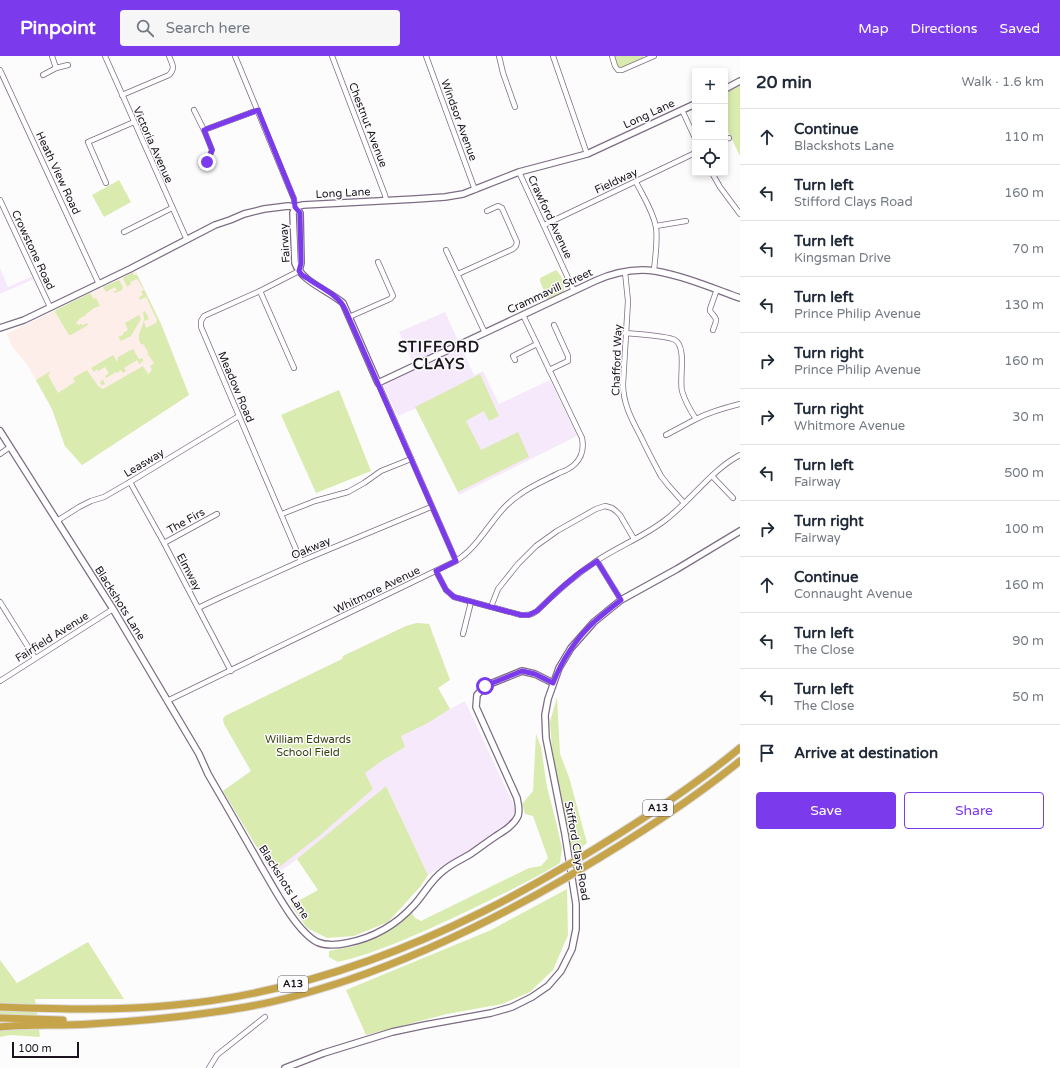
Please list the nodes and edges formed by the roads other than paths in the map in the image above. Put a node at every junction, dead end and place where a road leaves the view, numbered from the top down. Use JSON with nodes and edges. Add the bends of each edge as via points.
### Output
{"nodes":[{"id":1,"x":52,"y":56,"type":"edge"},
{"id":2,"x":105,"y":56,"type":"edge"},
{"id":3,"x":168,"y":56,"type":"edge"},
{"id":4,"x":235,"y":56,"type":"edge"},
{"id":5,"x":332,"y":56,"type":"edge"},
{"id":6,"x":428,"y":56,"type":"edge"},
{"id":7,"x":499,"y":56,"type":"edge"},
{"id":8,"x":553,"y":56,"type":"edge"},
{"id":9,"x":612,"y":56,"type":"edge"},
{"id":10,"x":652,"y":56,"type":"edge"},
{"id":11,"x":68,"y":65,"type":"dead end"},
{"id":12,"x":56,"y":68,"type":"junction"},
{"id":13,"x":0,"y":70,"type":"edge"},
{"id":14,"x":43,"y":75,"type":"dead end"},
{"id":15,"x":740,"y":81,"type":"edge"},
{"id":16,"x":728,"y":87,"type":"edge"},
{"id":17,"x":122,"y":95,"type":"junction"},
{"id":18,"x":512,"y":101,"type":"junction"},
{"id":19,"x":506,"y":103,"type":"dead end"},
{"id":20,"x":692,"y":105,"type":"edge"},
{"id":21,"x":514,"y":107,"type":"dead end"},
{"id":22,"x":194,"y":110,"type":"dead end"},
{"id":23,"x":258,"y":110,"type":"junction"},
{"id":24,"x":682,"y":110,"type":"junction"},
{"id":25,"x":134,"y":122,"type":"junction"},
{"id":26,"x":204,"y":130,"type":"junction"},
{"id":27,"x":692,"y":132,"type":"edge"},
{"id":28,"x":587,"y":154,"type":"junction"},
{"id":29,"x":692,"y":154,"type":"edge"},
{"id":30,"x":207,"y":162,"type":"dead end"},
{"id":31,"x":519,"y":172,"type":"junction"},
{"id":32,"x":714,"y":176,"type":"edge"},
{"id":33,"x":636,"y":182,"type":"junction"},
{"id":34,"x":106,"y":183,"type":"dead end"},
{"id":35,"x":475,"y":190,"type":"junction"},
{"id":36,"x":0,"y":200,"type":"edge"},
{"id":37,"x":386,"y":200,"type":"junction"},
{"id":38,"x":295,"y":207,"type":"junction"},
{"id":39,"x":172,"y":208,"type":"junction"},
{"id":40,"x":487,"y":211,"type":"dead end"},
{"id":41,"x":740,"y":214,"type":"edge"},
{"id":42,"x":686,"y":221,"type":"dead end"},
{"id":43,"x":544,"y":225,"type":"junction"},
{"id":44,"x":656,"y":226,"type":"junction"},
{"id":45,"x":124,"y":232,"type":"dead end"},
{"id":46,"x":187,"y":240,"type":"junction"},
{"id":47,"x":446,"y":250,"type":"dead end"},
{"id":48,"x":378,"y":262,"type":"dead end"},
{"id":49,"x":299,"y":271,"type":"junction"},
{"id":50,"x":654,"y":271,"type":"junction"},
{"id":51,"x":625,"y":272,"type":"junction"},
{"id":52,"x":458,"y":274,"type":"junction"},
{"id":53,"x":99,"y":284,"type":"junction"},
{"id":54,"x":716,"y":289,"type":"junction"},
{"id":55,"x":260,"y":291,"type":"junction"},
{"id":56,"x":574,"y":291,"type":"junction"},
{"id":57,"x":740,"y":298,"type":"edge"},
{"id":58,"x":50,"y":307,"type":"junction"},
{"id":59,"x":523,"y":315,"type":"junction"},
{"id":60,"x":349,"y":317,"type":"junction"},
{"id":61,"x":554,"y":325,"type":"dead end"},
{"id":62,"x":0,"y":328,"type":"edge"},
{"id":63,"x":713,"y":330,"type":"dead end"},
{"id":64,"x":485,"y":333,"type":"junction"},
{"id":65,"x":626,"y":333,"type":"junction"},
{"id":66,"x":537,"y":344,"type":"junction"},
{"id":67,"x":515,"y":360,"type":"dead end"},
{"id":68,"x":294,"y":368,"type":"dead end"},
{"id":69,"x":549,"y":370,"type":"junction"},
{"id":70,"x":378,"y":383,"type":"junction"},
{"id":71,"x":740,"y":404,"type":"edge"},
{"id":72,"x":239,"y":416,"type":"junction"},
{"id":73,"x":696,"y":419,"type":"junction"},
{"id":74,"x":0,"y":431,"type":"edge"},
{"id":75,"x":666,"y":435,"type":"dead end"},
{"id":76,"x":10,"y":448,"type":"junction"},
{"id":77,"x":0,"y":454,"type":"edge"},
{"id":78,"x":740,"y":455,"type":"edge"},
{"id":79,"x":411,"y":459,"type":"junction"},
{"id":80,"x":712,"y":476,"type":"junction"},
{"id":81,"x":130,"y":482,"type":"junction"},
{"id":82,"x":733,"y":498,"type":"dead end"},
{"id":83,"x":684,"y":503,"type":"junction"},
{"id":84,"x":432,"y":507,"type":"junction"},
{"id":85,"x":216,"y":514,"type":"dead end"},
{"id":86,"x":282,"y":514,"type":"junction"},
{"id":87,"x":57,"y":521,"type":"junction"},
{"id":88,"x":740,"y":531,"type":"edge"},
{"id":89,"x":634,"y":539,"type":"junction"},
{"id":90,"x":164,"y":543,"type":"junction"},
{"id":91,"x":456,"y":561,"type":"junction"},
{"id":92,"x":597,"y":561,"type":"junction"},
{"id":93,"x":301,"y":562,"type":"junction"},
{"id":94,"x":436,"y":571,"type":"junction"},
{"id":95,"x":621,"y":600,"type":"junction"},
{"id":96,"x":0,"y":602,"type":"edge"},
{"id":97,"x":471,"y":602,"type":"junction"},
{"id":98,"x":491,"y":607,"type":"junction"},
{"id":99,"x":198,"y":608,"type":"junction"},
{"id":100,"x":113,"y":609,"type":"junction"},
{"id":101,"x":462,"y":634,"type":"dead end"},
{"id":102,"x":35,"y":658,"type":"junction"},
{"id":103,"x":231,"y":671,"type":"junction"},
{"id":104,"x":0,"y":681,"type":"edge"},
{"id":105,"x":553,"y":683,"type":"junction"},
{"id":106,"x":167,"y":701,"type":"junction"},
{"id":107,"x":740,"y":748,"type":"edge"},
{"id":108,"x":740,"y":761,"type":"edge"},
{"id":109,"x":0,"y":1007,"type":"edge"},
{"id":110,"x":265,"y":1017,"type":"dead end"},
{"id":111,"x":0,"y":1018,"type":"edge"},
{"id":112,"x":143,"y":1020,"type":"junction"},
{"id":113,"x":0,"y":1027,"type":"edge"},
{"id":114,"x":209,"y":1068,"type":"edge"},
{"id":115,"x":285,"y":1068,"type":"edge"}],
"edges":[{"from":1,"to":12,"type":"street"},
{"from":2,"to":17,"type":"street","name":"Victoria Avenue"},
{"from":3,"to":17,"type":"street","via":[[173,67],[169,75]]},
{"from":4,"to":23,"type":"street"},
{"from":5,"to":37,"type":"street","name":"Chestnut Avenue"},
{"from":6,"to":35,"type":"street","name":"Windsor Avenue"},
{"from":7,"to":18,"type":"street"},
{"from":8,"to":28,"type":"street"},
{"from":9,"to":10,"type":"street","via":[[618,70]]},
{"from":11,"to":12,"type":"street"},
{"from":12,"to":14,"type":"street"},
{"from":13,"to":53,"type":"street","name":"Heath View Road"},
{"from":15,"to":16,"type":"street"},
{"from":17,"to":25,"type":"street","name":"Victoria Avenue"},
{"from":18,"to":19,"type":"street"},
{"from":18,"to":21,"type":"street"},
{"from":20,"to":24,"type":"street","name":"Long Lane"},
{"from":22,"to":26,"type":"street"},
{"from":23,"to":26,"type":"street"},
{"from":23,"to":38,"type":"street"},
{"from":24,"to":27,"type":"street"},
{"from":24,"to":28,"type":"street","name":"Long Lane"},
{"from":25,"to":34,"type":"street","via":[[88,142]]},
{"from":25,"to":39,"type":"street","name":"Victoria Avenue"},
{"from":26,"to":30,"type":"street","via":[[212,150]]},
{"from":28,"to":31,"type":"street","name":"Long Lane"},
{"from":29,"to":33,"type":"street","name":"Fieldway"},
{"from":31,"to":35,"type":"street","name":"Long Lane"},
{"from":31,"to":43,"type":"street","name":"Crawford Avenue"},
{"from":32,"to":41,"type":"street"},
{"from":33,"to":43,"type":"street","name":"Fieldway"},
{"from":33,"to":44,"type":"street"},
{"from":35,"to":37,"type":"street","name":"Long Lane","via":[[445,197]]},
{"from":36,"to":58,"type":"street","name":"Crowstone Road"},
{"from":37,"to":38,"type":"street","name":"Long Lane"},
{"from":38,"to":46,"type":"street","name":"Long Lane","via":[[276,207],[244,214]]},
{"from":38,"to":49,"type":"street","name":"Fairway","via":[[300,213]]},
{"from":39,"to":45,"type":"street"},
{"from":39,"to":46,"type":"street","name":"Victoria Avenue"},
{"from":40,"to":52,"type":"street","via":[[498,206],[502,208],[517,242],[516,246]]},
{"from":42,"to":44,"type":"street"},
{"from":43,"to":56,"type":"street","name":"Crawford Avenue"},
{"from":44,"to":50,"type":"street"},
{"from":46,"to":53,"type":"street","name":"Long Lane"},
{"from":47,"to":52,"type":"street"},
{"from":48,"to":60,"type":"street","via":[[393,296]]},
{"from":49,"to":55,"type":"street","name":"Meadow Road"},
{"from":49,"to":60,"type":"street","name":"Fairway","via":[[338,298]]},
{"from":50,"to":51,"type":"street","name":"Crammavill Street"},
{"from":50,"to":54,"type":"street","name":"Crammavill Street"},
{"from":51,"to":56,"type":"street","name":"Crammavill Street","via":[[603,278]]},
{"from":51,"to":65,"type":"street","name":"Chafford Way","via":[[628,301]]},
{"from":52,"to":64,"type":"street"},
{"from":53,"to":58,"type":"street","name":"Long Lane"},
{"from":54,"to":57,"type":"street","name":"Crammavill Street"},
{"from":54,"to":63,"type":"street","via":[[710,309],[716,319]]},
{"from":55,"to":68,"type":"street"},
{"from":55,"to":72,"type":"street","name":"Meadow Road","via":[[213,311],[201,321],[201,327]]},
{"from":56,"to":59,"type":"street","name":"Crammavill Street"},
{"from":58,"to":62,"type":"street","name":"Long Lane"},
{"from":59,"to":64,"type":"street","name":"Crammavill Street"},
{"from":59,"to":66,"type":"street","name":"Whitmore Avenue"},
{"from":60,"to":70,"type":"street","name":"Fairway"},
{"from":61,"to":69,"type":"street","via":[[568,361]]},
{"from":64,"to":70,"type":"street","name":"Crammavill Street"},
{"from":65,"to":73,"type":"street","via":[[670,338],[679,343],[682,353],[682,391]]},
{"from":65,"to":83,"type":"street","name":"Chafford Way","via":[[623,384],[625,402],[661,476]]},
{"from":66,"to":67,"type":"street","via":[[513,356]]},
{"from":66,"to":69,"type":"street","name":"Whitmore Avenue"},
{"from":69,"to":91,"type":"street","name":"Whitmore Avenue","via":[[581,436],[581,456],[572,467],[526,490],[512,500],[470,551]]},
{"from":70,"to":79,"type":"street","name":"Fairway"},
{"from":71,"to":73,"type":"street","via":[[708,412]]},
{"from":72,"to":81,"type":"street","name":"Leasway"},
{"from":72,"to":86,"type":"street","name":"Meadow Road"},
{"from":73,"to":75,"type":"street"},
{"from":74,"to":76,"type":"street","name":"Blackshots Lane"},
{"from":76,"to":77,"type":"street"},
{"from":76,"to":87,"type":"street","name":"Blackshots Lane"},
{"from":78,"to":80,"type":"street"},
{"from":79,"to":84,"type":"street","name":"Fairway"},
{"from":79,"to":86,"type":"street","via":[[381,471],[348,492]]},
{"from":80,"to":82,"type":"street"},
{"from":80,"to":83,"type":"street"},
{"from":81,"to":87,"type":"street","name":"Leasway"},
{"from":81,"to":90,"type":"street","name":"Elmway"},
{"from":83,"to":89,"type":"street","via":[[664,521]]},
{"from":84,"to":91,"type":"street","name":"Fairway"},
{"from":84,"to":93,"type":"street","name":"Oakway"},
{"from":85,"to":90,"type":"street","name":"The Firs"},
{"from":86,"to":93,"type":"street","name":"Meadow Road"},
{"from":87,"to":100,"type":"street","name":"Blackshots Lane"},
{"from":88,"to":95,"type":"street","name":"Stifford Clays Road"},
{"from":89,"to":92,"type":"street"},
{"from":89,"to":98,"type":"street","via":[[616,511],[605,506],[596,509],[536,546],[498,589]]},
{"from":90,"to":99,"type":"street","name":"Elmway"},
{"from":91,"to":94,"type":"street","name":"Whitmore Avenue"},
{"from":92,"to":95,"type":"street"},
{"from":92,"to":98,"type":"street","via":[[579,573],[533,614],[521,615]]},
{"from":93,"to":99,"type":"street","name":"Oakway"},
{"from":94,"to":97,"type":"street","via":[[450,594]]},
{"from":94,"to":103,"type":"street","name":"Whitmore Avenue"},
{"from":95,"to":105,"type":"street","name":"Stifford Clays Road","via":[[594,622],[571,648]]},
{"from":96,"to":102,"type":"street"},
{"from":97,"to":98,"type":"street"},
{"from":97,"to":101,"type":"street"},
{"from":99,"to":103,"type":"street","name":"Elmway"},
{"from":100,"to":102,"type":"street","name":"Fairfield Avenue"},
{"from":100,"to":106,"type":"street","name":"Blackshots Lane"},
{"from":102,"to":104,"type":"street","name":"Fairfield Avenue"},
{"from":103,"to":106,"type":"street","name":"Whitmore Avenue"},
{"from":105,"to":106,"type":"street","name":"Blackshots Lane","via":[[522,671],[485,686],[476,695],[476,707],[517,798],[519,809],[514,822],[488,842],[443,870],[414,905],[384,930],[361,941],[331,945],[317,942],[302,931],[295,921]]},
{"from":105,"to":115,"type":"street","name":"Stifford Clays Road","via":[[545,715],[546,738],[576,904],[576,929],[572,949],[561,971],[548,986],[512,1007],[392,1032]]},
{"from":107,"to":109,"type":"highway","number":"A13","bridge":true,"via":[[666,803],[573,862],[481,912],[374,958],[295,984],[245,995],[175,1005],[89,1009]]},
{"from":108,"to":112,"type":"highway","number":"A13","bridge":true,"via":[[643,831],[566,878],[430,948],[324,988],[270,1002]]},
{"from":110,"to":114,"type":"street","via":[[217,1055]]},
{"from":111,"to":112,"type":"highway","number":"A13"},
{"from":112,"to":113,"type":"highway"}]}
